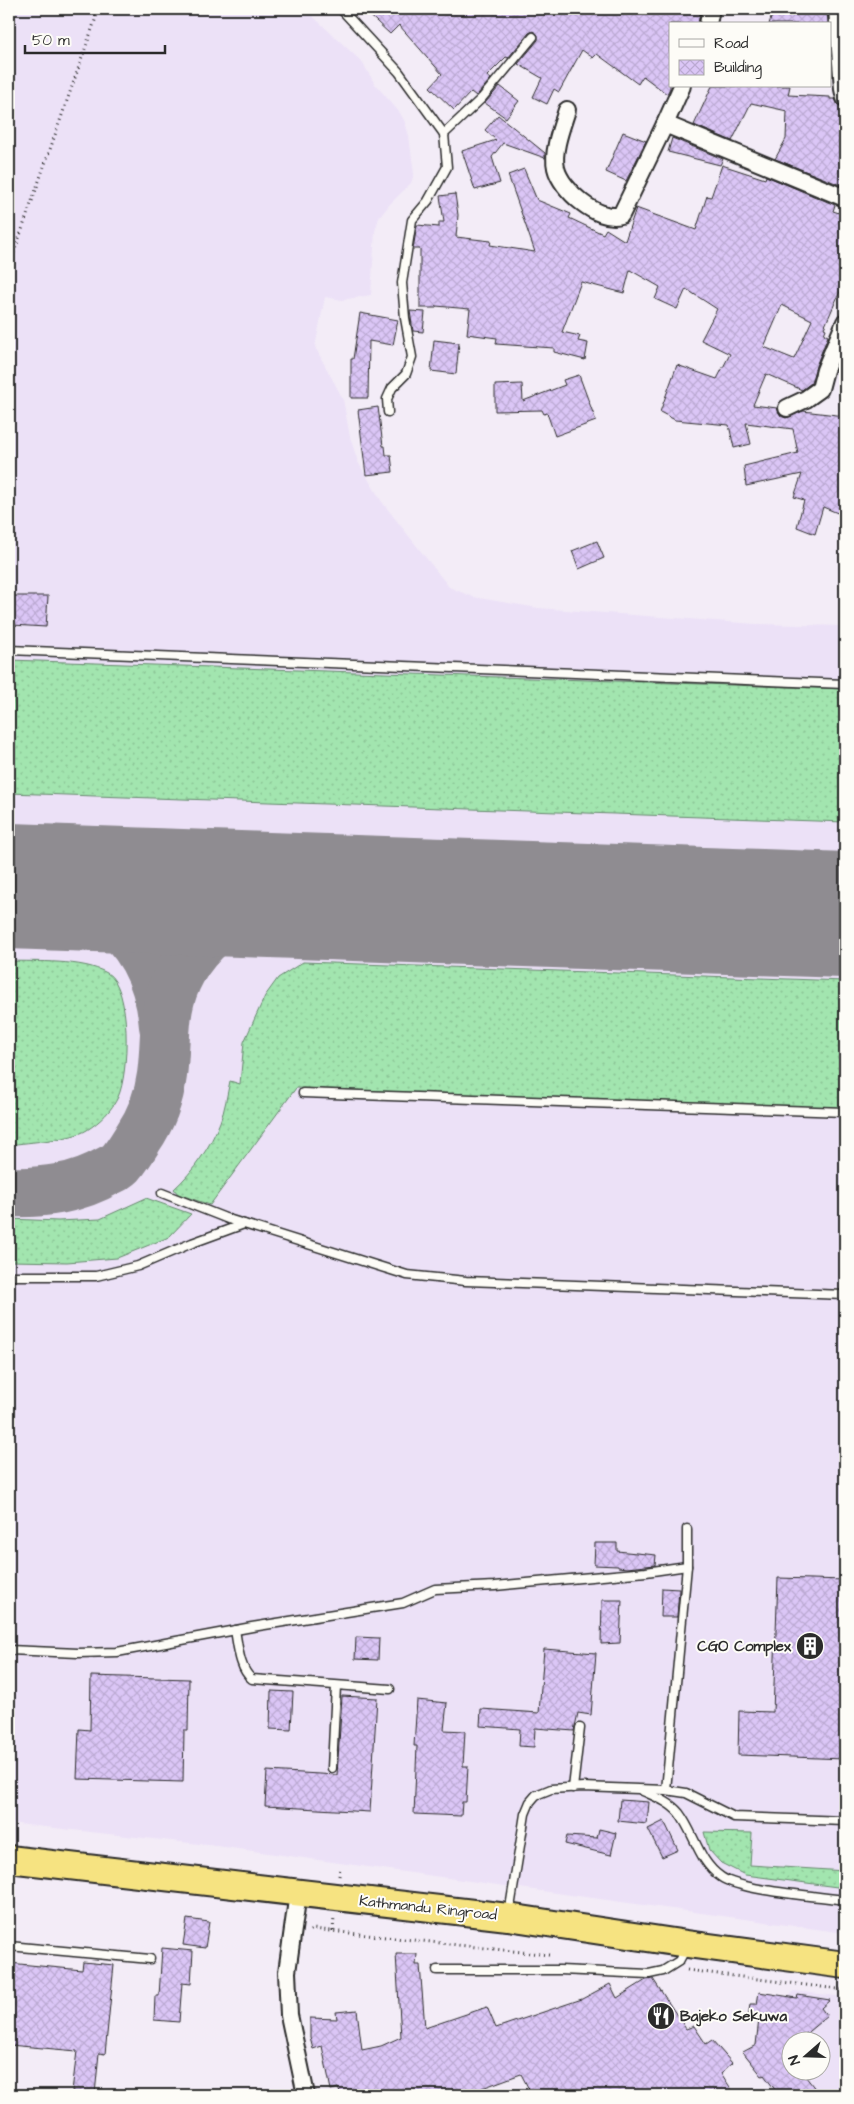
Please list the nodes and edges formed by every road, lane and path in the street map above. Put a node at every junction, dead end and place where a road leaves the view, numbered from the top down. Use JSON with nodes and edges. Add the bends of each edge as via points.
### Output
{"nodes":[{"id":1,"x":99,"y":9,"type":"edge"},
{"id":2,"x":341,"y":9,"type":"edge"},
{"id":3,"x":711,"y":9,"type":"edge"},
{"id":4,"x":837,"y":9,"type":"edge"},
{"id":5,"x":708,"y":22,"type":"edge"},
{"id":6,"x":533,"y":37,"type":"dead end"},
{"id":7,"x":681,"y":88,"type":"edge"},
{"id":8,"x":845,"y":98,"type":"edge"},
{"id":9,"x":567,"y":110,"type":"dead end"},
{"id":10,"x":665,"y":124,"type":"junction"},
{"id":11,"x":444,"y":134,"type":"junction"},
{"id":12,"x":845,"y":198,"type":"edge"},
{"id":13,"x":9,"y":267,"type":"edge"},
{"id":14,"x":845,"y":322,"type":"edge"},
{"id":15,"x":787,"y":408,"type":"dead end"},
{"id":16,"x":388,"y":412,"type":"dead end"},
{"id":17,"x":9,"y":650,"type":"edge"},
{"id":18,"x":845,"y":684,"type":"edge"},
{"id":19,"x":303,"y":1093,"type":"dead end"},
{"id":20,"x":845,"y":1112,"type":"edge"},
{"id":21,"x":162,"y":1193,"type":"dead end"},
{"id":22,"x":244,"y":1224,"type":"junction"},
{"id":23,"x":9,"y":1276,"type":"edge"},
{"id":24,"x":845,"y":1295,"type":"edge"},
{"id":25,"x":687,"y":1528,"type":"dead end"},
{"id":26,"x":688,"y":1566,"type":"junction"},
{"id":27,"x":235,"y":1630,"type":"junction"},
{"id":28,"x":9,"y":1650,"type":"edge"},
{"id":29,"x":336,"y":1686,"type":"junction"},
{"id":30,"x":390,"y":1689,"type":"dead end"},
{"id":31,"x":580,"y":1728,"type":"dead end"},
{"id":32,"x":332,"y":1768,"type":"dead end"},
{"id":33,"x":573,"y":1788,"type":"junction"},
{"id":34,"x":642,"y":1790,"type":"junction"},
{"id":35,"x":666,"y":1790,"type":"junction"},
{"id":36,"x":845,"y":1821,"type":"edge"},
{"id":37,"x":9,"y":1860,"type":"edge"},
{"id":38,"x":298,"y":1893,"type":"junction"},
{"id":39,"x":845,"y":1900,"type":"edge"},
{"id":40,"x":508,"y":1917,"type":"junction"},
{"id":41,"x":687,"y":1944,"type":"junction"},
{"id":42,"x":9,"y":1946,"type":"edge"},
{"id":43,"x":150,"y":1959,"type":"dead end"},
{"id":44,"x":845,"y":1965,"type":"edge"},
{"id":45,"x":437,"y":1970,"type":"dead end"},
{"id":46,"x":306,"y":2095,"type":"edge"}],
"edges":[{"from":1,"to":13,"type":"path"},
{"from":2,"to":11,"type":"lane","via":[[399,72]]},
{"from":3,"to":5,"type":"street"},
{"from":4,"to":8,"type":"street"},
{"from":6,"to":11,"type":"lane","via":[[482,98]]},
{"from":7,"to":10,"type":"street"},
{"from":9,"to":10,"type":"street","via":[[557,141],[556,168],[565,186],[590,209],[613,217],[621,215]]},
{"from":10,"to":12,"type":"street"},
{"from":11,"to":16,"type":"lane","via":[[447,167],[428,201],[412,220],[402,283],[412,357],[406,374],[392,388],[387,399]]},
{"from":14,"to":15,"type":"street","via":[[820,389]]},
{"from":17,"to":18,"type":"lane"},
{"from":19,"to":20,"type":"lane"},
{"from":21,"to":22,"type":"lane"},
{"from":22,"to":23,"type":"lane","via":[[138,1266],[96,1276]]},
{"from":22,"to":24,"type":"lane","via":[[407,1275],[466,1281]]},
{"from":25,"to":26,"type":"lane"},
{"from":26,"to":27,"type":"lane","via":[[435,1589],[403,1603]]},
{"from":26,"to":35,"type":"lane"},
{"from":27,"to":28,"type":"lane","via":[[117,1652]]},
{"from":27,"to":29,"type":"lane","via":[[243,1668],[252,1679]]},
{"from":29,"to":30,"type":"lane"},
{"from":29,"to":32,"type":"lane"},
{"from":31,"to":33,"type":"lane"},
{"from":33,"to":34,"type":"lane"},
{"from":33,"to":40,"type":"lane","via":[[551,1789],[530,1802],[525,1814]]},
{"from":34,"to":35,"type":"lane"},
{"from":34,"to":39,"type":"lane","via":[[664,1800],[678,1812],[706,1863],[721,1878],[742,1886]]},
{"from":35,"to":36,"type":"lane","via":[[686,1792],[734,1817]]},
{"from":37,"to":38,"type":"highway","name":"Kathmandu Ringroad"},
{"from":38,"to":40,"type":"highway","name":"Kathmandu Ringroad"},
{"from":38,"to":46,"type":"street","via":[[287,1972],[289,2015]]},
{"from":40,"to":41,"type":"highway","name":"Kathmandu Ringroad"},
{"from":41,"to":44,"type":"highway","name":"Kathmandu Ringroad"},
{"from":41,"to":45,"type":"lane","via":[[679,1961],[663,1971],[649,1974]]},
{"from":42,"to":43,"type":"lane"}]}
